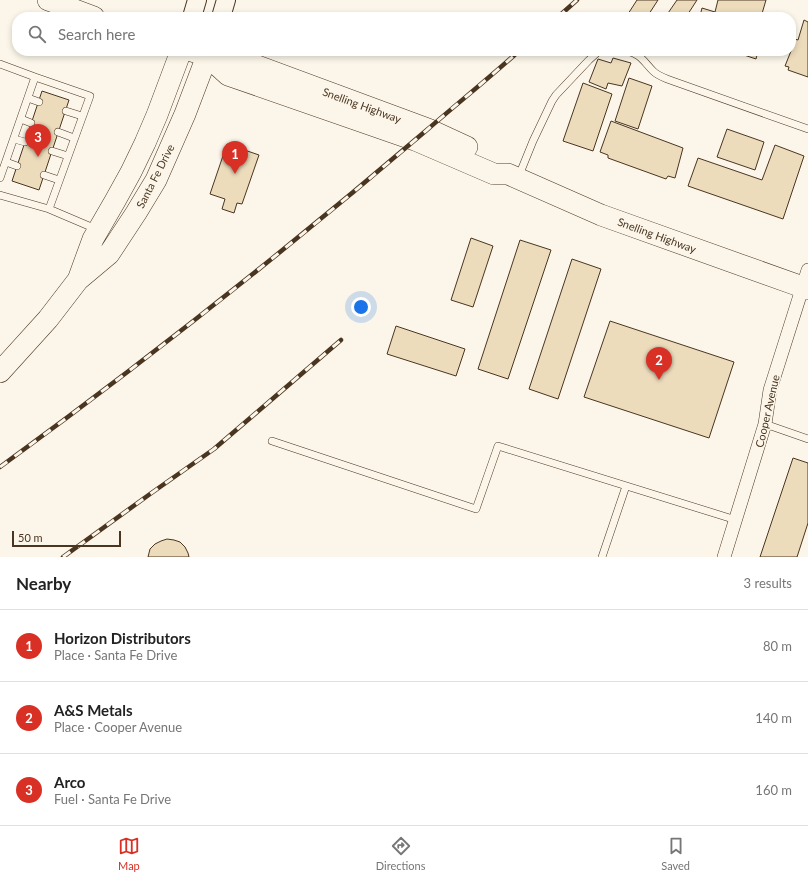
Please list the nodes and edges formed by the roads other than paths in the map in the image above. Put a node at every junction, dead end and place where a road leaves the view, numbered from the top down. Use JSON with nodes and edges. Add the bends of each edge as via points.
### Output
{"nodes":[{"id":1,"x":48,"y":0,"type":"edge"},
{"id":2,"x":197,"y":0,"type":"edge"},
{"id":3,"x":226,"y":0,"type":"edge"},
{"id":4,"x":80,"y":12,"type":"edge"},
{"id":5,"x":193,"y":12,"type":"edge"},
{"id":6,"x":222,"y":12,"type":"edge"},
{"id":7,"x":179,"y":56,"type":"edge"},
{"id":8,"x":202,"y":56,"type":"edge"},
{"id":9,"x":206,"y":56,"type":"edge"},
{"id":10,"x":593,"y":56,"type":"edge"},
{"id":11,"x":640,"y":56,"type":"edge"},
{"id":12,"x":0,"y":64,"type":"edge"},
{"id":13,"x":35,"y":77,"type":"junction"},
{"id":14,"x":28,"y":98,"type":"junction"},
{"id":15,"x":39,"y":102,"type":"dead end"},
{"id":16,"x":66,"y":111,"type":"dead end"},
{"id":17,"x":82,"y":116,"type":"junction"},
{"id":18,"x":20,"y":119,"type":"junction"},
{"id":19,"x":32,"y":123,"type":"dead end"},
{"id":20,"x":808,"y":129,"type":"edge"},
{"id":21,"x":58,"y":132,"type":"dead end"},
{"id":22,"x":74,"y":138,"type":"junction"},
{"id":23,"x":14,"y":139,"type":"junction"},
{"id":24,"x":25,"y":142,"type":"dead end"},
{"id":25,"x":52,"y":151,"type":"dead end"},
{"id":26,"x":68,"y":156,"type":"junction"},
{"id":27,"x":6,"y":162,"type":"junction"},
{"id":28,"x":17,"y":166,"type":"dead end"},
{"id":29,"x":44,"y":175,"type":"dead end"},
{"id":30,"x":513,"y":176,"type":"junction"},
{"id":31,"x":0,"y":178,"type":"edge"},
{"id":32,"x":59,"y":180,"type":"junction"},
{"id":33,"x":0,"y":195,"type":"edge"},
{"id":34,"x":49,"y":209,"type":"junction"},
{"id":35,"x":98,"y":230,"type":"junction"},
{"id":36,"x":78,"y":280,"type":"junction"},
{"id":37,"x":806,"y":282,"type":"edge"},
{"id":38,"x":0,"y":372,"type":"edge"},
{"id":39,"x":765,"y":424,"type":"junction"},
{"id":40,"x":808,"y":439,"type":"edge"},
{"id":41,"x":272,"y":441,"type":"dead end"},
{"id":42,"x":626,"y":486,"type":"junction"},
{"id":43,"x":736,"y":520,"type":"junction"},
{"id":44,"x":602,"y":557,"type":"edge"},
{"id":45,"x":724,"y":557,"type":"edge"}],
"edges":[{"from":1,"to":4,"type":"main road"},
{"from":2,"to":5,"type":"main road"},
{"from":3,"to":6,"type":"main road"},
{"from":7,"to":35,"type":"main road","name":"Santa Fe Drive","via":[[145,143]]},
{"from":8,"to":36,"type":"main road","name":"Santa Fe Drive","via":[[186,114],[152,187],[109,254]]},
{"from":9,"to":30,"type":"main road","name":"Snelling Highway","via":[[228,75],[415,140],[494,174]]},
{"from":10,"to":30,"type":"lane","via":[[556,95]]},
{"from":11,"to":20,"type":"lane","via":[[653,71],[668,80]]},
{"from":12,"to":13,"type":"lane"},
{"from":13,"to":14,"type":"lane"},
{"from":13,"to":17,"type":"lane","via":[[90,96]]},
{"from":14,"to":15,"type":"lane"},
{"from":14,"to":18,"type":"lane"},
{"from":16,"to":17,"type":"lane"},
{"from":17,"to":22,"type":"lane"},
{"from":18,"to":19,"type":"lane"},
{"from":18,"to":23,"type":"lane"},
{"from":21,"to":22,"type":"lane"},
{"from":22,"to":26,"type":"lane"},
{"from":23,"to":24,"type":"lane"},
{"from":23,"to":27,"type":"lane"},
{"from":25,"to":26,"type":"lane"},
{"from":26,"to":32,"type":"lane"},
{"from":27,"to":28,"type":"lane"},
{"from":27,"to":31,"type":"lane"},
{"from":29,"to":32,"type":"lane"},
{"from":30,"to":37,"type":"main road","name":"Snelling Highway","via":[[601,215]]},
{"from":32,"to":34,"type":"lane"},
{"from":33,"to":34,"type":"lane"},
{"from":34,"to":35,"type":"lane"},
{"from":35,"to":36,"type":"main road","name":"Santa Fe Drive"},
{"from":36,"to":38,"type":"main road","name":"Santa Fe Drive","via":[[48,319]]},
{"from":37,"to":39,"type":"street","name":"Cooper Avenue","via":[[770,390]]},
{"from":39,"to":40,"type":"lane"},
{"from":39,"to":43,"type":"street","name":"Cooper Avenue"},
{"from":41,"to":42,"type":"lane","via":[[476,509],[498,446]]},
{"from":42,"to":43,"type":"lane"},
{"from":42,"to":44,"type":"lane"},
{"from":43,"to":45,"type":"street","name":"Cooper Avenue"}]}
